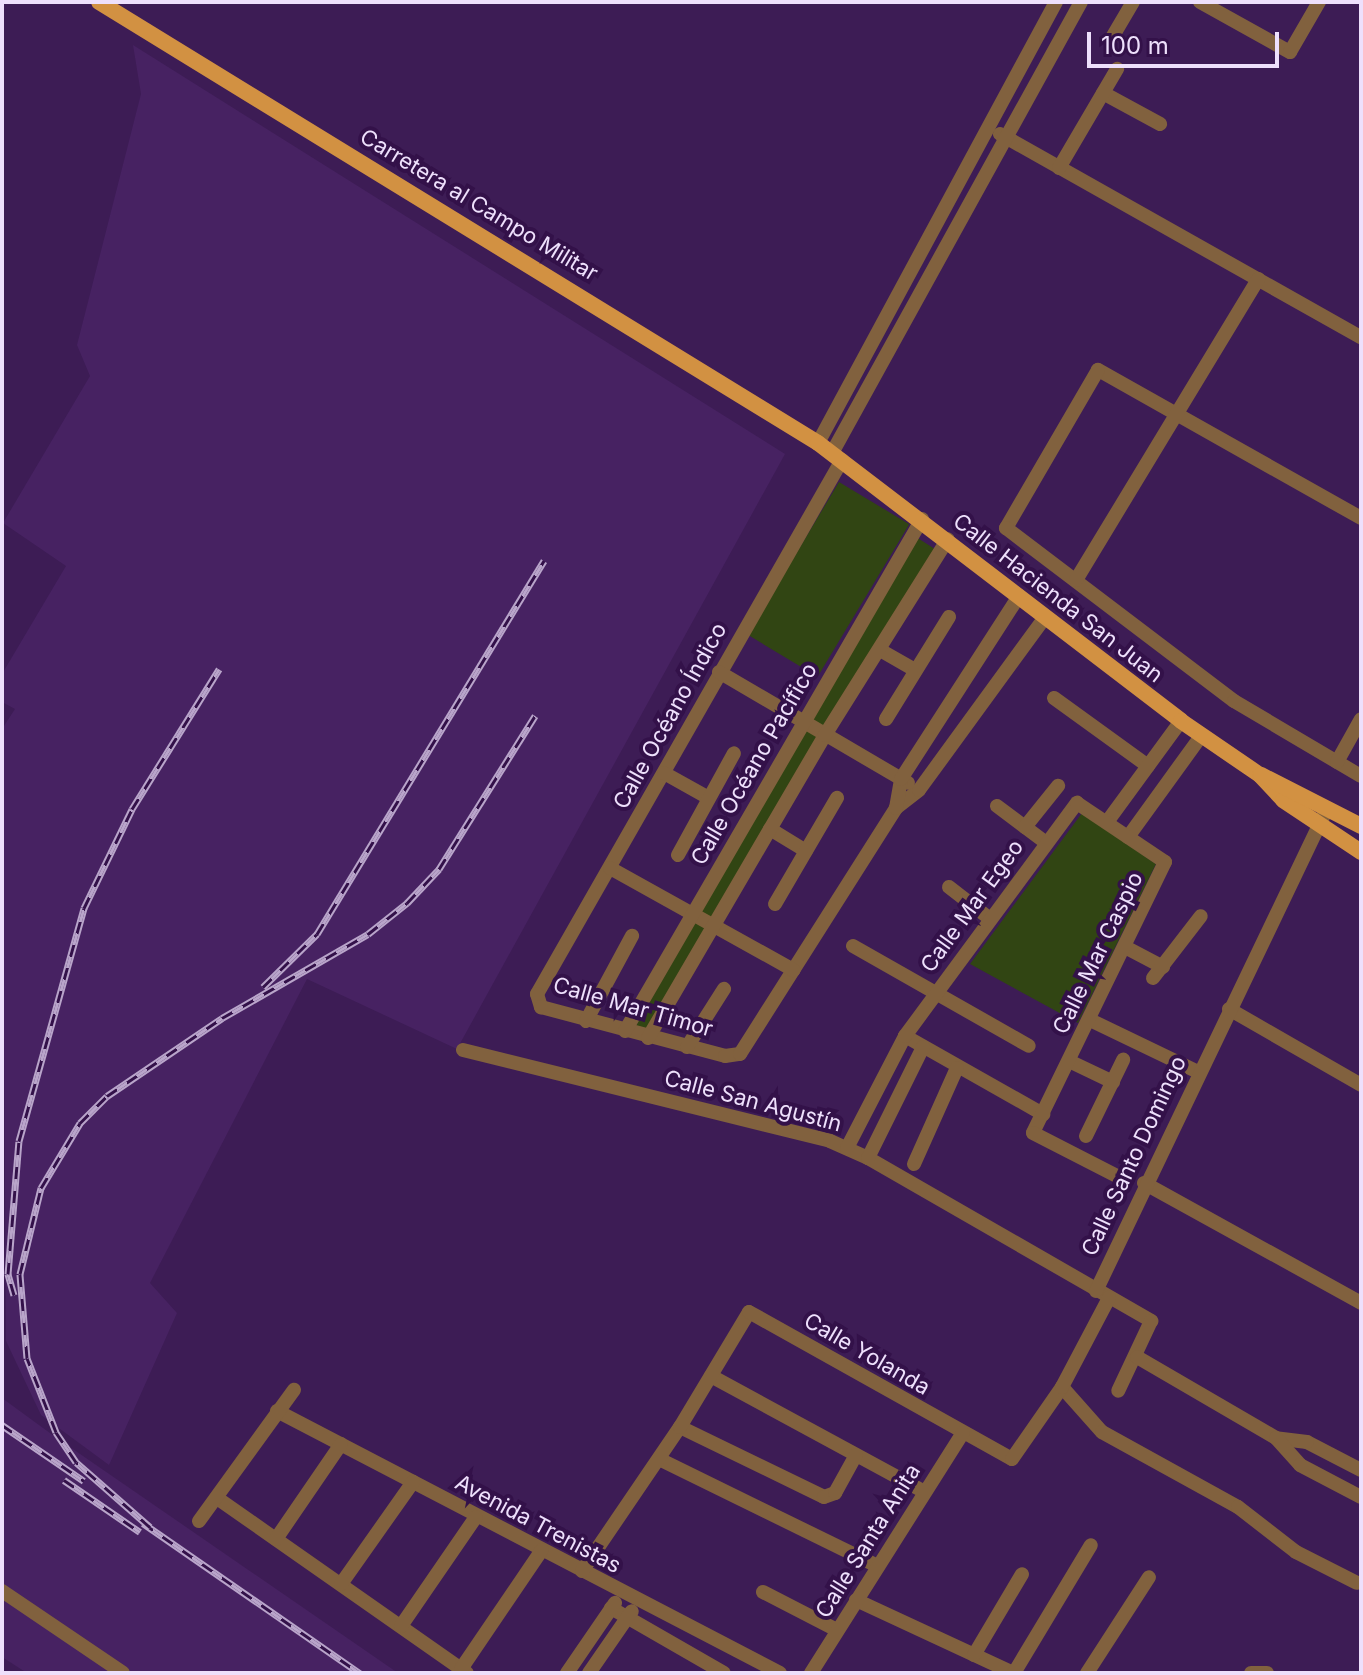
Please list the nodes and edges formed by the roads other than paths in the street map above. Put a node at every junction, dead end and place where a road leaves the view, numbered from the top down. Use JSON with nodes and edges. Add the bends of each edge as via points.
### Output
{"nodes":[{"id":1,"x":99,"y":2,"type":"edge"},
{"id":2,"x":1056,"y":2,"type":"edge"},
{"id":3,"x":1081,"y":2,"type":"edge"},
{"id":4,"x":1133,"y":2,"type":"edge"},
{"id":5,"x":1200,"y":2,"type":"edge"},
{"id":6,"x":1319,"y":2,"type":"edge"},
{"id":7,"x":1110,"y":41,"type":"dead end"},
{"id":8,"x":1117,"y":69,"type":"dead end"},
{"id":9,"x":1103,"y":93,"type":"junction"},
{"id":10,"x":1160,"y":124,"type":"dead end"},
{"id":11,"x":989,"y":128,"type":"junction"},
{"id":12,"x":1006,"y":137,"type":"junction"},
{"id":13,"x":1059,"y":168,"type":"junction"},
{"id":14,"x":1258,"y":279,"type":"junction"},
{"id":15,"x":1361,"y":337,"type":"edge"},
{"id":16,"x":1175,"y":416,"type":"junction"},
{"id":17,"x":831,"y":452,"type":"junction"},
{"id":18,"x":1361,"y":518,"type":"edge"},
{"id":19,"x":922,"y":519,"type":"junction"},
{"id":20,"x":948,"y":539,"type":"junction"},
{"id":21,"x":1076,"y":580,"type":"junction"},
{"id":22,"x":1019,"y":596,"type":"junction"},
{"id":23,"x":1046,"y":616,"type":"junction"},
{"id":24,"x":949,"y":617,"type":"dead end"},
{"id":25,"x":880,"y":650,"type":"junction"},
{"id":26,"x":915,"y":670,"type":"junction"},
{"id":27,"x":719,"y":672,"type":"junction"},
{"id":28,"x":1054,"y":698,"type":"dead end"},
{"id":29,"x":886,"y":719,"type":"dead end"},
{"id":30,"x":1361,"y":719,"type":"edge"},
{"id":31,"x":803,"y":721,"type":"junction"},
{"id":32,"x":1181,"y":721,"type":"junction"},
{"id":33,"x":825,"y":735,"type":"junction"},
{"id":34,"x":1201,"y":736,"type":"junction"},
{"id":35,"x":734,"y":753,"type":"dead end"},
{"id":36,"x":1337,"y":762,"type":"junction"},
{"id":37,"x":1148,"y":766,"type":"junction"},
{"id":38,"x":664,"y":773,"type":"junction"},
{"id":39,"x":1260,"y":775,"type":"junction"},
{"id":40,"x":1361,"y":776,"type":"edge"},
{"id":41,"x":901,"y":779,"type":"junction"},
{"id":42,"x":1058,"y":786,"type":"dead end"},
{"id":43,"x":919,"y":790,"type":"junction"},
{"id":44,"x":709,"y":798,"type":"junction"},
{"id":45,"x":837,"y":798,"type":"dead end"},
{"id":46,"x":1077,"y":803,"type":"joint"},
{"id":47,"x":997,"y":806,"type":"dead end"},
{"id":48,"x":1328,"y":807,"type":"junction"},
{"id":49,"x":896,"y":808,"type":"junction"},
{"id":50,"x":1107,"y":822,"type":"junction"},
{"id":51,"x":1318,"y":826,"type":"junction"},
{"id":52,"x":1361,"y":826,"type":"edge"},
{"id":53,"x":1025,"y":827,"type":"junction"},
{"id":54,"x":770,"y":829,"type":"junction"},
{"id":55,"x":1128,"y":837,"type":"junction"},
{"id":56,"x":1045,"y":842,"type":"junction"},
{"id":57,"x":806,"y":851,"type":"junction"},
{"id":58,"x":1361,"y":852,"type":"edge"},
{"id":59,"x":678,"y":855,"type":"dead end"},
{"id":60,"x":610,"y":868,"type":"junction"},
{"id":61,"x":949,"y":887,"type":"dead end"},
{"id":62,"x":775,"y":904,"type":"dead end"},
{"id":63,"x":693,"y":914,"type":"junction"},
{"id":64,"x":1201,"y":916,"type":"dead end"},
{"id":65,"x":989,"y":918,"type":"junction"},
{"id":66,"x":714,"y":925,"type":"junction"},
{"id":67,"x":632,"y":936,"type":"dead end"},
{"id":68,"x":853,"y":946,"type":"dead end"},
{"id":69,"x":1125,"y":947,"type":"junction"},
{"id":70,"x":793,"y":970,"type":"junction"},
{"id":71,"x":724,"y":989,"type":"dead end"},
{"id":72,"x":937,"y":993,"type":"junction"},
{"id":73,"x":537,"y":994,"type":"joint"},
{"id":74,"x":1229,"y":1009,"type":"junction"},
{"id":75,"x":1090,"y":1020,"type":"junction"},
{"id":76,"x":586,"y":1021,"type":"junction"},
{"id":77,"x":625,"y":1031,"type":"junction"},
{"id":78,"x":905,"y":1036,"type":"junction"},
{"id":79,"x":648,"y":1038,"type":"junction"},
{"id":80,"x":1029,"y":1046,"type":"dead end"},
{"id":81,"x":687,"y":1047,"type":"junction"},
{"id":82,"x":923,"y":1047,"type":"junction"},
{"id":83,"x":463,"y":1050,"type":"dead end"},
{"id":84,"x":1123,"y":1060,"type":"dead end"},
{"id":85,"x":1069,"y":1061,"type":"junction"},
{"id":86,"x":957,"y":1068,"type":"junction"},
{"id":87,"x":1198,"y":1072,"type":"junction"},
{"id":88,"x":1113,"y":1082,"type":"junction"},
{"id":89,"x":1361,"y":1085,"type":"edge"},
{"id":90,"x":1043,"y":1114,"type":"junction"},
{"id":91,"x":1086,"y":1136,"type":"dead end"},
{"id":92,"x":847,"y":1148,"type":"junction"},
{"id":93,"x":868,"y":1158,"type":"junction"},
{"id":94,"x":914,"y":1164,"type":"dead end"},
{"id":95,"x":1119,"y":1177,"type":"dead end"},
{"id":96,"x":1144,"y":1183,"type":"junction"},
{"id":97,"x":1102,"y":1295,"type":"junction"},
{"id":98,"x":1361,"y":1303,"type":"edge"},
{"id":99,"x":1137,"y":1357,"type":"junction"},
{"id":100,"x":711,"y":1376,"type":"junction"},
{"id":101,"x":1062,"y":1387,"type":"junction"},
{"id":102,"x":294,"y":1390,"type":"dead end"},
{"id":103,"x":1118,"y":1391,"type":"dead end"},
{"id":104,"x":277,"y":1411,"type":"junction"},
{"id":105,"x":680,"y":1427,"type":"junction"},
{"id":106,"x":963,"y":1433,"type":"junction"},
{"id":107,"x":1276,"y":1438,"type":"junction"},
{"id":108,"x":341,"y":1444,"type":"junction"},
{"id":109,"x":1328,"y":1452,"type":"junction"},
{"id":110,"x":856,"y":1455,"type":"junction"},
{"id":111,"x":659,"y":1459,"type":"junction"},
{"id":112,"x":1361,"y":1470,"type":"edge"},
{"id":113,"x":1317,"y":1474,"type":"junction"},
{"id":114,"x":413,"y":1482,"type":"junction"},
{"id":115,"x":925,"y":1492,"type":"junction"},
{"id":116,"x":1361,"y":1497,"type":"edge"},
{"id":117,"x":217,"y":1498,"type":"junction"},
{"id":118,"x":476,"y":1517,"type":"junction"},
{"id":119,"x":199,"y":1521,"type":"dead end"},
{"id":120,"x":276,"y":1539,"type":"junction"},
{"id":121,"x":1091,"y":1545,"type":"dead end"},
{"id":122,"x":542,"y":1550,"type":"junction"},
{"id":123,"x":877,"y":1566,"type":"junction"},
{"id":124,"x":582,"y":1571,"type":"junction"},
{"id":125,"x":1022,"y":1574,"type":"dead end"},
{"id":126,"x":1149,"y":1577,"type":"dead end"},
{"id":127,"x":1357,"y":1583,"type":"dead end"},
{"id":128,"x":341,"y":1584,"type":"junction"},
{"id":129,"x":2,"y":1591,"type":"edge"},
{"id":130,"x":763,"y":1592,"type":"dead end"},
{"id":131,"x":622,"y":1593,"type":"junction"},
{"id":132,"x":856,"y":1600,"type":"junction"},
{"id":133,"x":639,"y":1601,"type":"junction"},
{"id":134,"x":611,"y":1608,"type":"junction"},
{"id":135,"x":628,"y":1617,"type":"junction"},
{"id":136,"x":401,"y":1626,"type":"junction"},
{"id":137,"x":837,"y":1630,"type":"junction"},
{"id":138,"x":974,"y":1655,"type":"junction"},
{"id":139,"x":701,"y":1659,"type":"junction"},
{"id":140,"x":464,"y":1671,"type":"edge"},
{"id":141,"x":123,"y":1673,"type":"edge"},
{"id":142,"x":567,"y":1673,"type":"edge"},
{"id":143,"x":589,"y":1673,"type":"edge"},
{"id":144,"x":691,"y":1673,"type":"edge"},
{"id":145,"x":724,"y":1673,"type":"edge"},
{"id":146,"x":780,"y":1673,"type":"edge"},
{"id":147,"x":811,"y":1673,"type":"edge"},
{"id":148,"x":1014,"y":1673,"type":"edge"},
{"id":149,"x":1087,"y":1673,"type":"edge"},
{"id":150,"x":1251,"y":1673,"type":"edge"},
{"id":151,"x":1267,"y":1673,"type":"edge"}],
"edges":[{"from":1,"to":17,"type":"main road","name":"Carretera al Campo Militar"},
{"from":2,"to":11,"type":"street"},
{"from":3,"to":12,"type":"street"},
{"from":4,"to":7,"type":"street"},
{"from":5,"to":6,"type":"street","via":[[1290,52]]},
{"from":8,"to":9,"type":"street"},
{"from":9,"to":10,"type":"street"},
{"from":9,"to":13,"type":"street"},
{"from":11,"to":12,"type":"street"},
{"from":11,"to":17,"type":"street"},
{"from":12,"to":13,"type":"street"},
{"from":12,"to":17,"type":"street"},
{"from":13,"to":14,"type":"street"},
{"from":14,"to":15,"type":"street"},
{"from":14,"to":16,"type":"street"},
{"from":16,"to":18,"type":"street"},
{"from":16,"to":21,"type":"street"},
{"from":16,"to":21,"type":"street","via":[[1098,370],[1006,528]]},
{"from":17,"to":19,"type":"main road","name":"Calle Hacienda San Juan"},
{"from":17,"to":27,"type":"street","name":"Calle Océano Índico"},
{"from":19,"to":20,"type":"main road","name":"Calle Hacienda San Juan"},
{"from":19,"to":31,"type":"street","name":"Calle Océano Pacífico"},
{"from":20,"to":22,"type":"main road","name":"Calle Hacienda San Juan"},
{"from":20,"to":25,"type":"street","name":"Calle Océano Pacífico"},
{"from":21,"to":36,"type":"street","via":[[1234,701]]},
{"from":22,"to":23,"type":"main road","name":"Calle Hacienda San Juan"},
{"from":22,"to":41,"type":"street"},
{"from":23,"to":32,"type":"main road","name":"Calle Hacienda San Juan"},
{"from":23,"to":43,"type":"street"},
{"from":24,"to":26,"type":"street"},
{"from":25,"to":26,"type":"street"},
{"from":25,"to":33,"type":"street","name":"Calle Océano Pacífico"},
{"from":26,"to":29,"type":"street"},
{"from":27,"to":31,"type":"street"},
{"from":27,"to":38,"type":"street","name":"Calle Océano Índico"},
{"from":28,"to":37,"type":"street"},
{"from":30,"to":36,"type":"street"},
{"from":31,"to":33,"type":"street"},
{"from":31,"to":63,"type":"street","name":"Calle Océano Pacífico"},
{"from":32,"to":34,"type":"main road","name":"Calle Hacienda San Juan"},
{"from":32,"to":37,"type":"street"},
{"from":33,"to":41,"type":"street"},
{"from":33,"to":54,"type":"street","name":"Calle Océano Pacífico"},
{"from":34,"to":39,"type":"main road","name":"Calle Hacienda San Juan"},
{"from":34,"to":55,"type":"street"},
{"from":35,"to":44,"type":"street"},
{"from":36,"to":40,"type":"street"},
{"from":37,"to":50,"type":"street"},
{"from":38,"to":44,"type":"street"},
{"from":38,"to":60,"type":"street","name":"Calle Océano Índico"},
{"from":39,"to":48,"type":"main road","name":"Calle Hacienda San Juan"},
{"from":39,"to":51,"type":"main road","name":"Calle Hacienda San Juan"},
{"from":41,"to":43,"type":"street"},
{"from":41,"to":49,"type":"street"},
{"from":42,"to":53,"type":"street"},
{"from":43,"to":49,"type":"street"},
{"from":44,"to":59,"type":"street"},
{"from":45,"to":57,"type":"street"},
{"from":46,"to":50,"type":"street","name":"Calle Mar Caspio"},
{"from":46,"to":56,"type":"street","name":"Calle Mar Egeo"},
{"from":47,"to":53,"type":"street"},
{"from":48,"to":51,"type":"street","name":"Calle Santo Domingo"},
{"from":48,"to":52,"type":"main road","name":"Calle Hacienda San Juan"},
{"from":49,"to":70,"type":"street"},
{"from":50,"to":55,"type":"street","name":"Calle Mar Caspio"},
{"from":51,"to":58,"type":"main road","name":"Calle Hacienda San Juan"},
{"from":51,"to":74,"type":"street","name":"Calle Santo Domingo"},
{"from":53,"to":56,"type":"street"},
{"from":54,"to":57,"type":"street"},
{"from":54,"to":66,"type":"street","name":"Calle Océano Pacífico"},
{"from":55,"to":69,"type":"street","name":"Calle Mar Caspio","via":[[1165,862]]},
{"from":56,"to":65,"type":"street","name":"Calle Mar Egeo"},
{"from":57,"to":62,"type":"street"},
{"from":60,"to":63,"type":"street"},
{"from":60,"to":73,"type":"street","name":"Calle Océano Índico"},
{"from":61,"to":65,"type":"street"},
{"from":63,"to":66,"type":"street"},
{"from":63,"to":77,"type":"street","name":"Calle Océano Pacífico"},
{"from":64,"to":69,"type":"street","via":[[1158,972]]},
{"from":65,"to":72,"type":"street","name":"Calle Mar Egeo"},
{"from":66,"to":70,"type":"street"},
{"from":66,"to":79,"type":"street","name":"Calle Océano Pacífico"},
{"from":67,"to":76,"type":"street"},
{"from":68,"to":72,"type":"street"},
{"from":69,"to":75,"type":"street","name":"Calle Mar Caspio"},
{"from":70,"to":81,"type":"street","name":"Calle Mar Timor","via":[[740,1054]]},
{"from":71,"to":81,"type":"street"},
{"from":72,"to":78,"type":"street","name":"Calle Mar Egeo"},
{"from":72,"to":80,"type":"street"},
{"from":73,"to":76,"type":"street","name":"Calle Mar Timor","via":[[545,1009]]},
{"from":74,"to":87,"type":"street","name":"Calle Santo Domingo"},
{"from":74,"to":89,"type":"street"},
{"from":75,"to":85,"type":"street","name":"Calle Mar Caspio"},
{"from":75,"to":87,"type":"street"},
{"from":76,"to":77,"type":"street","name":"Calle Mar Timor"},
{"from":77,"to":79,"type":"street","name":"Calle Mar Timor"},
{"from":78,"to":82,"type":"street"},
{"from":78,"to":92,"type":"street","name":"Calle Mar Egeo"},
{"from":79,"to":81,"type":"street","name":"Calle Mar Timor"},
{"from":82,"to":86,"type":"street"},
{"from":82,"to":93,"type":"street"},
{"from":83,"to":92,"type":"street","name":"Calle San Agustín"},
{"from":84,"to":88,"type":"street"},
{"from":85,"to":88,"type":"street"},
{"from":85,"to":90,"type":"street","name":"Calle Mar Caspio"},
{"from":86,"to":90,"type":"street"},
{"from":86,"to":94,"type":"street"},
{"from":87,"to":96,"type":"street","name":"Calle Santo Domingo"},
{"from":88,"to":91,"type":"street"},
{"from":90,"to":95,"type":"street","via":[[1036,1138]]},
{"from":92,"to":93,"type":"street","name":"Calle San Agustín"},
{"from":93,"to":97,"type":"street","name":"Calle San Agustín"},
{"from":96,"to":97,"type":"street","name":"Calle Santo Domingo"},
{"from":96,"to":98,"type":"street"},
{"from":97,"to":99,"type":"street","name":"Calle San Agustín","via":[[1153,1323]]},
{"from":97,"to":101,"type":"street","name":"Calle Santo Domingo"},
{"from":99,"to":103,"type":"street"},
{"from":99,"to":107,"type":"street"},
{"from":100,"to":105,"type":"street"},
{"from":100,"to":106,"type":"street","name":"Calle Yolanda","via":[[749,1312]]},
{"from":100,"to":110,"type":"street"},
{"from":101,"to":106,"type":"street","name":"Calle Santo Domingo","via":[[1018,1457],[1007,1458]]},
{"from":101,"to":127,"type":"street","via":[[1102,1432],[1238,1507],[1296,1552]]},
{"from":102,"to":104,"type":"street"},
{"from":104,"to":108,"type":"street","name":"Avenida Trenistas"},
{"from":104,"to":117,"type":"street"},
{"from":105,"to":110,"type":"street","via":[[824,1497],[835,1493]]},
{"from":105,"to":111,"type":"street"},
{"from":106,"to":115,"type":"street","name":"Calle Santa Anita"},
{"from":107,"to":109,"type":"street","via":[[1302,1440]]},
{"from":107,"to":113,"type":"street","via":[[1293,1460]]},
{"from":108,"to":114,"type":"street","name":"Avenida Trenistas"},
{"from":108,"to":120,"type":"street"},
{"from":109,"to":112,"type":"street"},
{"from":109,"to":113,"type":"street"},
{"from":110,"to":115,"type":"street"},
{"from":111,"to":123,"type":"street"},
{"from":111,"to":124,"type":"street"},
{"from":113,"to":116,"type":"street"},
{"from":114,"to":118,"type":"street","name":"Avenida Trenistas"},
{"from":114,"to":128,"type":"street"},
{"from":115,"to":123,"type":"street","name":"Calle Santa Anita"},
{"from":117,"to":119,"type":"street"},
{"from":117,"to":120,"type":"street"},
{"from":118,"to":122,"type":"street","name":"Avenida Trenistas"},
{"from":118,"to":136,"type":"street"},
{"from":120,"to":128,"type":"street"},
{"from":121,"to":148,"type":"street"},
{"from":122,"to":124,"type":"street","name":"Avenida Trenistas"},
{"from":122,"to":140,"type":"street"},
{"from":123,"to":132,"type":"street","name":"Calle Santa Anita"},
{"from":124,"to":131,"type":"street","name":"Avenida Trenistas"},
{"from":125,"to":138,"type":"street"},
{"from":126,"to":149,"type":"street"},
{"from":128,"to":136,"type":"street"},
{"from":129,"to":141,"type":"street"},
{"from":130,"to":137,"type":"street"},
{"from":131,"to":133,"type":"street","name":"Avenida Trenistas"},
{"from":131,"to":134,"type":"street"},
{"from":132,"to":137,"type":"street","name":"Calle Santa Anita"},
{"from":132,"to":138,"type":"street"},
{"from":133,"to":135,"type":"street"},
{"from":133,"to":146,"type":"street","name":"Avenida Trenistas"},
{"from":134,"to":135,"type":"street"},
{"from":134,"to":142,"type":"street"},
{"from":135,"to":139,"type":"street"},
{"from":135,"to":143,"type":"street"},
{"from":136,"to":140,"type":"street"},
{"from":137,"to":147,"type":"street","name":"Calle Santa Anita"},
{"from":138,"to":148,"type":"street"},
{"from":139,"to":144,"type":"street"},
{"from":139,"to":145,"type":"street"},
{"from":150,"to":151,"type":"street"}]}
